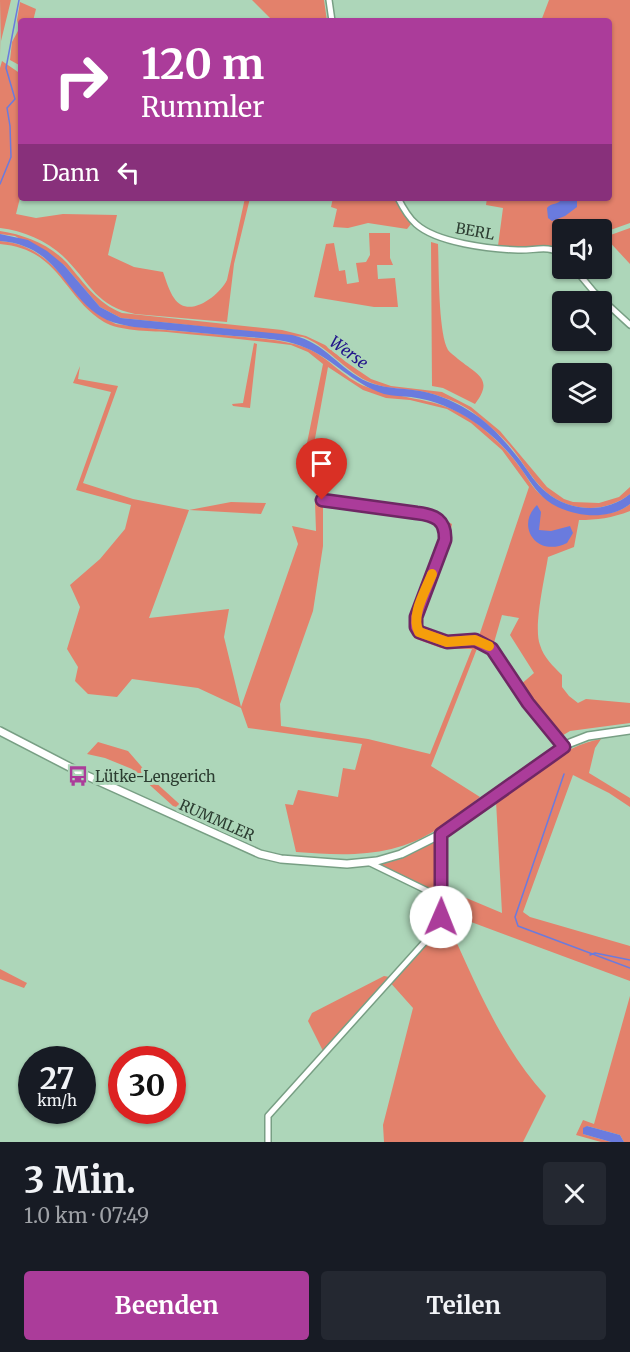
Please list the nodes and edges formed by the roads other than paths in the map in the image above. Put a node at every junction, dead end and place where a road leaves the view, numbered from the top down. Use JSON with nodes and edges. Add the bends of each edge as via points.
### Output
{"nodes":[{"id":1,"x":329,"y":0,"type":"edge"},
{"id":2,"x":332,"y":18,"type":"edge"},
{"id":3,"x":400,"y":201,"type":"edge"},
{"id":4,"x":552,"y":249,"type":"edge"},
{"id":5,"x":583,"y":279,"type":"edge"},
{"id":6,"x":630,"y":325,"type":"edge"},
{"id":7,"x":322,"y":500,"type":"dead end"},
{"id":8,"x":630,"y":730,"type":"edge"},
{"id":9,"x":0,"y":731,"type":"edge"},
{"id":10,"x":564,"y":747,"type":"junction"},
{"id":11,"x":441,"y":834,"type":"junction"},
{"id":12,"x":368,"y":862,"type":"junction"},
{"id":13,"x":442,"y":898,"type":"junction"},
{"id":14,"x":268,"y":1142,"type":"edge"}],
"edges":[{"from":1,"to":2,"type":"street"},
{"from":3,"to":4,"type":"street","name":"BERL","via":[[416,225],[438,237],[519,251]]},
{"from":5,"to":6,"type":"street"},
{"from":7,"to":10,"type":"street","via":[[438,518],[444,526],[445,540],[416,617],[416,627],[419,632],[447,642],[475,640],[492,649]]},
{"from":8,"to":10,"type":"main road","name":"RUMMLER","via":[[588,736]]},
{"from":9,"to":12,"type":"main road","name":"RUMMLER","via":[[92,779],[260,854],[323,862]]},
{"from":10,"to":11,"type":"main road","name":"RUMMLER"},
{"from":11,"to":12,"type":"main road","name":"RUMMLER","via":[[401,854]]},
{"from":11,"to":13,"type":"street"},
{"from":12,"to":13,"type":"street","name":"RUMMLER"},
{"from":13,"to":14,"type":"street","via":[[441,917],[431,935],[268,1116]]}]}
